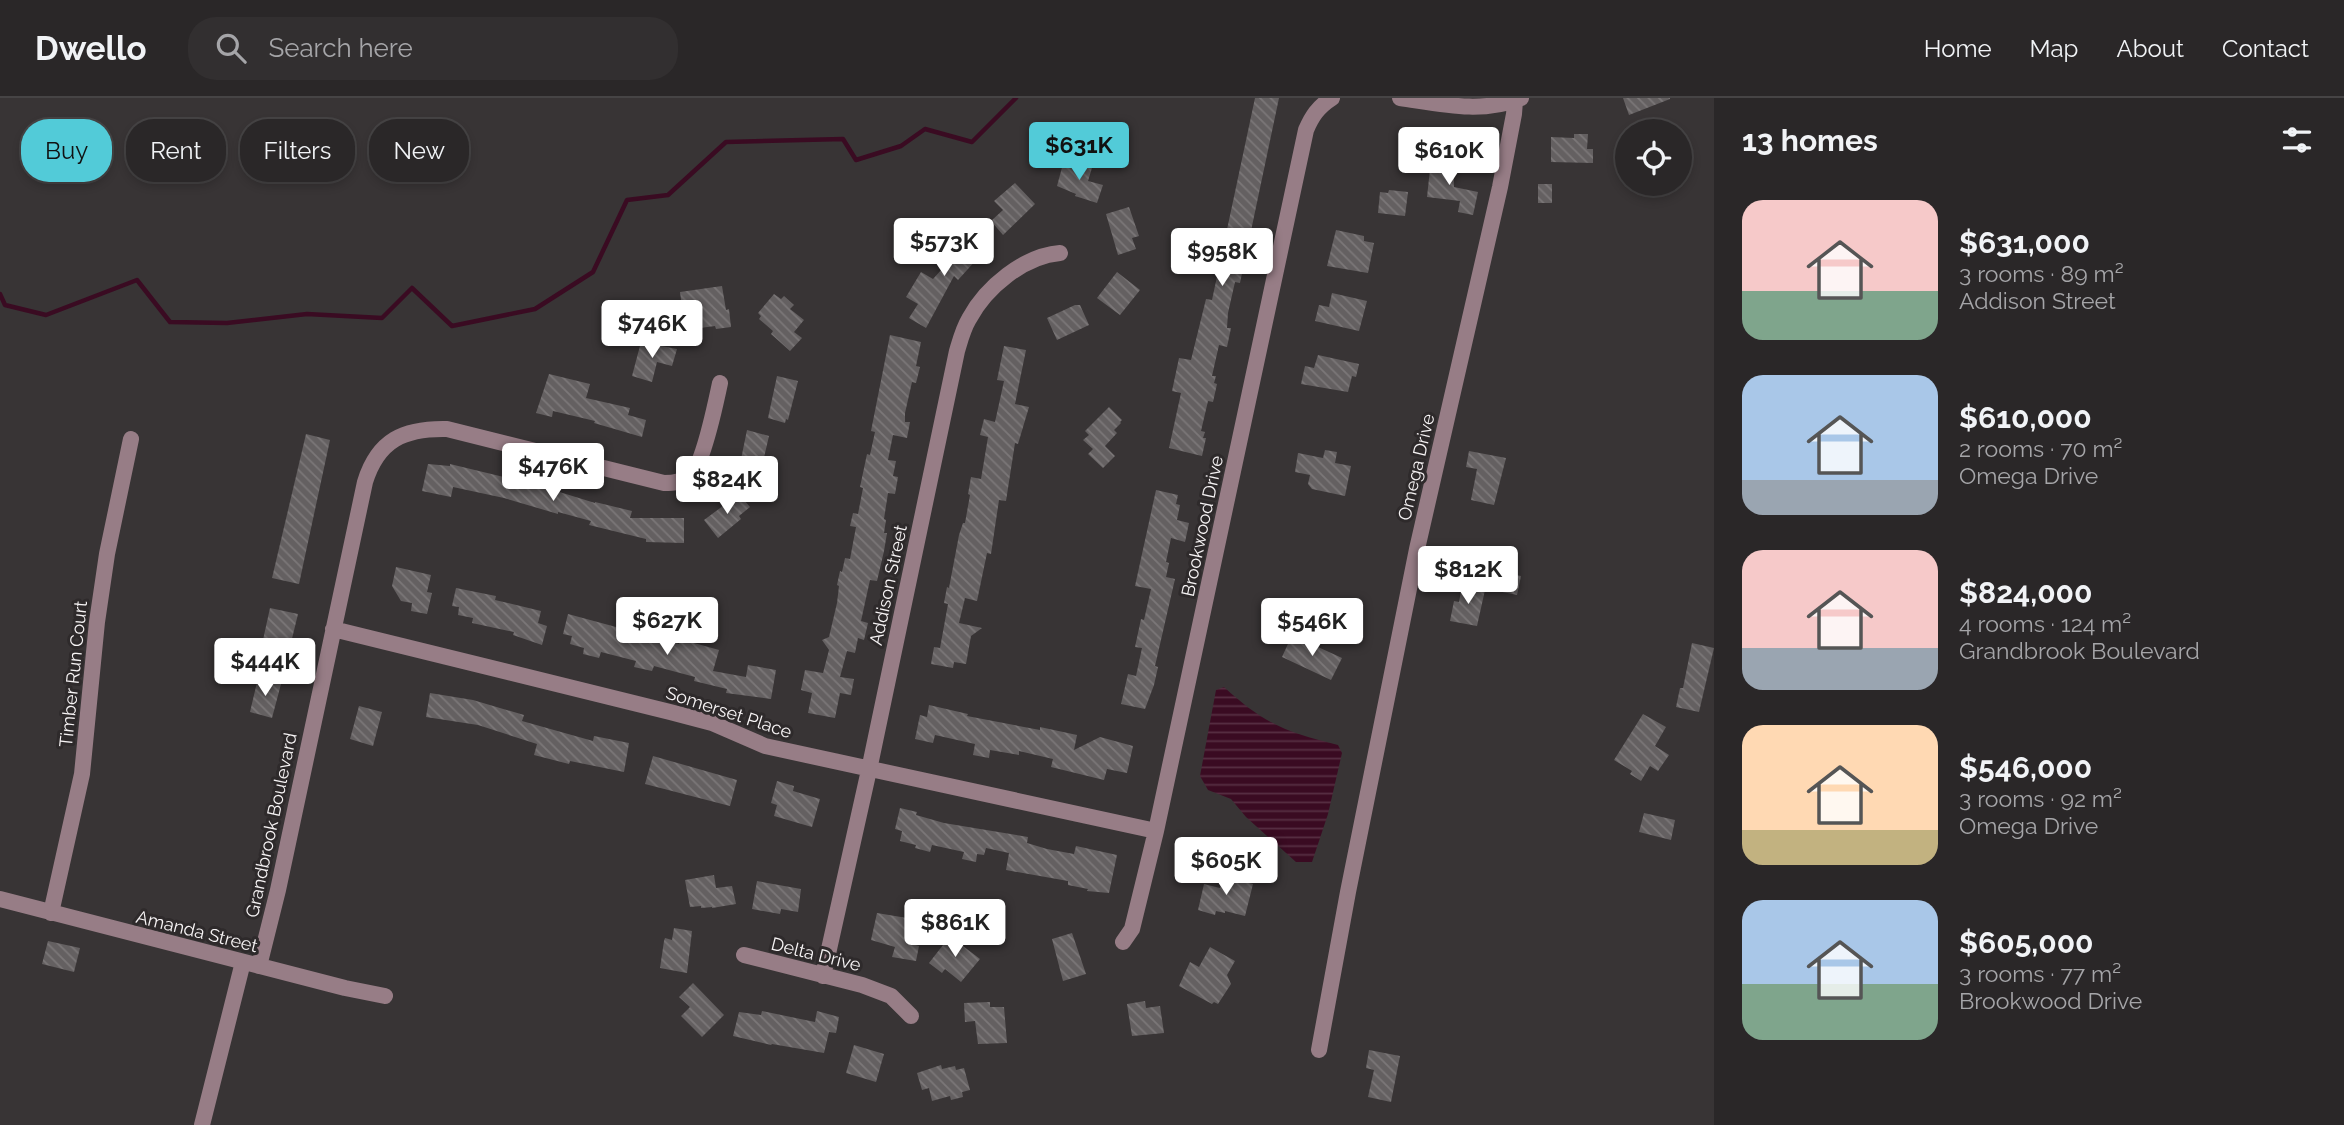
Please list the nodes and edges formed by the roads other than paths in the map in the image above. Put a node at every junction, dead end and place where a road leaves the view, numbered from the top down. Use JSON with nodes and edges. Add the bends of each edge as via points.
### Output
{"nodes":[{"id":1,"x":1332,"y":98,"type":"edge"},
{"id":2,"x":1400,"y":98,"type":"edge"},
{"id":3,"x":1518,"y":99,"type":"edge"},
{"id":4,"x":1060,"y":253,"type":"dead end"},
{"id":5,"x":720,"y":383,"type":"dead end"},
{"id":6,"x":131,"y":439,"type":"dead end"},
{"id":7,"x":333,"y":629,"type":"junction"},
{"id":8,"x":869,"y":770,"type":"junction"},
{"id":9,"x":1156,"y":831,"type":"junction"},
{"id":10,"x":0,"y":899,"type":"edge"},
{"id":11,"x":51,"y":913,"type":"junction"},
{"id":12,"x":1123,"y":942,"type":"dead end"},
{"id":13,"x":744,"y":955,"type":"dead end"},
{"id":14,"x":251,"y":965,"type":"junction"},
{"id":15,"x":822,"y":976,"type":"junction"},
{"id":16,"x":385,"y":996,"type":"dead end"},
{"id":17,"x":911,"y":1016,"type":"dead end"},
{"id":18,"x":1319,"y":1050,"type":"dead end"},
{"id":19,"x":202,"y":1125,"type":"edge"}],
"edges":[{"from":1,"to":9,"type":"street","name":"Brookwood Drive","via":[[1312,116],[1306,130]]},
{"from":2,"to":3,"type":"street","via":[[1465,108]]},
{"from":3,"to":18,"type":"street","name":"Omega Drive","via":[[1417,549]]},
{"from":4,"to":8,"type":"street","name":"Addison Street","via":[[1024,262],[968,319],[957,351]]},
{"from":5,"to":7,"type":"street","name":"Grandbrook Boulevard","via":[[696,469],[675,483],[447,429],[404,434],[370,466]]},
{"from":6,"to":11,"type":"street","name":"Timber Run Court","via":[[97,622],[82,774]]},
{"from":7,"to":8,"type":"street","name":"Somerset Place","via":[[712,723],[765,746]]},
{"from":7,"to":14,"type":"street","name":"Grandbrook Boulevard","via":[[278,890]]},
{"from":8,"to":9,"type":"street","name":"Somerset Place"},
{"from":8,"to":15,"type":"street","name":"Addison Street"},
{"from":9,"to":12,"type":"street","name":"Brookwood Drive","via":[[1132,929]]},
{"from":10,"to":11,"type":"street","name":"Amanda Street"},
{"from":11,"to":14,"type":"street","name":"Amanda Street"},
{"from":13,"to":15,"type":"street","name":"Delta Drive"},
{"from":14,"to":16,"type":"street","name":"Amanda Street"},
{"from":14,"to":19,"type":"street","name":"Grandbrook Boulevard"},
{"from":15,"to":17,"type":"street","name":"Delta Drive","via":[[891,996]]}]}
